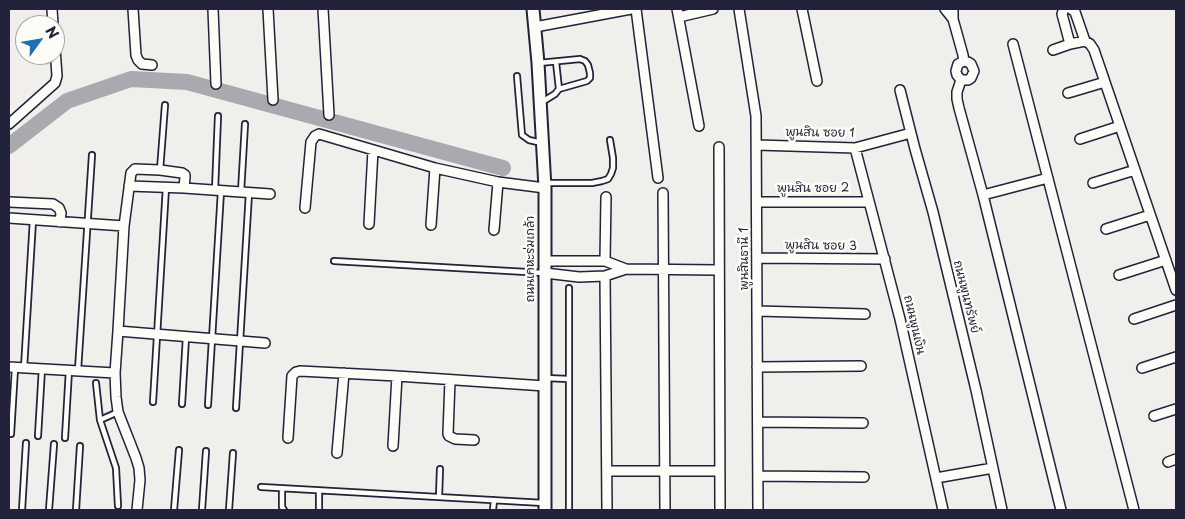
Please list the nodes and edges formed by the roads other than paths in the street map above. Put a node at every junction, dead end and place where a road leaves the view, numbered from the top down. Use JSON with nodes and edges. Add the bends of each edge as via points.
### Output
{"nodes":[{"id":1,"x":133,"y":9,"type":"edge"},
{"id":2,"x":213,"y":9,"type":"edge"},
{"id":3,"x":268,"y":9,"type":"edge"},
{"id":4,"x":323,"y":9,"type":"edge"},
{"id":5,"x":534,"y":9,"type":"edge"},
{"id":6,"x":631,"y":9,"type":"edge"},
{"id":7,"x":636,"y":9,"type":"edge"},
{"id":8,"x":713,"y":9,"type":"edge"},
{"id":9,"x":739,"y":9,"type":"edge"},
{"id":10,"x":802,"y":9,"type":"edge"},
{"id":11,"x":945,"y":9,"type":"edge"},
{"id":12,"x":953,"y":9,"type":"edge"},
{"id":13,"x":1064,"y":9,"type":"edge"},
{"id":14,"x":1071,"y":9,"type":"edge"},
{"id":15,"x":678,"y":13,"type":"edge"},
{"id":16,"x":953,"y":19,"type":"junction"},
{"id":17,"x":535,"y":27,"type":"junction"},
{"id":18,"x":1085,"y":41,"type":"junction"},
{"id":19,"x":1013,"y":44,"type":"dead end"},
{"id":20,"x":1070,"y":44,"type":"junction"},
{"id":21,"x":1053,"y":50,"type":"dead end"},
{"id":22,"x":556,"y":62,"type":"junction"},
{"id":23,"x":964,"y":62,"type":"junction"},
{"id":24,"x":538,"y":63,"type":"junction"},
{"id":25,"x":56,"y":65,"type":"edge"},
{"id":26,"x":152,"y":65,"type":"dead end"},
{"id":27,"x":517,"y":76,"type":"dead end"},
{"id":28,"x":962,"y":80,"type":"junction"},
{"id":29,"x":817,"y":81,"type":"dead end"},
{"id":30,"x":1105,"y":82,"type":"junction"},
{"id":31,"x":216,"y":84,"type":"dead end"},
{"id":32,"x":559,"y":90,"type":"junction"},
{"id":33,"x":900,"y":90,"type":"dead end"},
{"id":34,"x":1068,"y":93,"type":"dead end"},
{"id":35,"x":272,"y":100,"type":"dead end"},
{"id":36,"x":540,"y":103,"type":"junction"},
{"id":37,"x":165,"y":105,"type":"dead end"},
{"id":38,"x":329,"y":115,"type":"dead end"},
{"id":39,"x":218,"y":116,"type":"dead end"},
{"id":40,"x":9,"y":124,"type":"edge"},
{"id":41,"x":245,"y":124,"type":"dead end"},
{"id":42,"x":699,"y":126,"type":"dead end"},
{"id":43,"x":1120,"y":126,"type":"junction"},
{"id":44,"x":911,"y":132,"type":"junction"},
{"id":45,"x":1080,"y":139,"type":"dead end"},
{"id":46,"x":610,"y":140,"type":"dead end"},
{"id":47,"x":542,"y":143,"type":"junction"},
{"id":48,"x":757,"y":145,"type":"junction"},
{"id":49,"x":719,"y":148,"type":"dead end"},
{"id":50,"x":855,"y":148,"type":"junction"},
{"id":51,"x":373,"y":150,"type":"junction"},
{"id":52,"x":92,"y":155,"type":"dead end"},
{"id":53,"x":435,"y":168,"type":"junction"},
{"id":54,"x":160,"y":170,"type":"junction"},
{"id":55,"x":1135,"y":170,"type":"junction"},
{"id":56,"x":658,"y":178,"type":"dead end"},
{"id":57,"x":1048,"y":178,"type":"junction"},
{"id":58,"x":498,"y":182,"type":"junction"},
{"id":59,"x":1093,"y":183,"type":"dead end"},
{"id":60,"x":129,"y":186,"type":"junction"},
{"id":61,"x":544,"y":186,"type":"junction"},
{"id":62,"x":166,"y":187,"type":"junction"},
{"id":63,"x":184,"y":188,"type":"junction"},
{"id":64,"x":218,"y":190,"type":"junction"},
{"id":65,"x":245,"y":192,"type":"junction"},
{"id":66,"x":663,"y":193,"type":"dead end"},
{"id":67,"x":270,"y":194,"type":"dead end"},
{"id":68,"x":983,"y":195,"type":"junction"},
{"id":69,"x":606,"y":197,"type":"dead end"},
{"id":70,"x":9,"y":202,"type":"edge"},
{"id":71,"x":757,"y":202,"type":"junction"},
{"id":72,"x":869,"y":202,"type":"junction"},
{"id":73,"x":305,"y":208,"type":"dead end"},
{"id":74,"x":1150,"y":215,"type":"junction"},
{"id":75,"x":9,"y":218,"type":"edge"},
{"id":76,"x":33,"y":220,"type":"junction"},
{"id":77,"x":60,"y":222,"type":"junction"},
{"id":78,"x":87,"y":224,"type":"junction"},
{"id":79,"x":369,"y":224,"type":"dead end"},
{"id":80,"x":431,"y":225,"type":"dead end"},
{"id":81,"x":124,"y":226,"type":"junction"},
{"id":82,"x":1106,"y":229,"type":"dead end"},
{"id":83,"x":494,"y":230,"type":"dead end"},
{"id":84,"x":758,"y":258,"type":"junction"},
{"id":85,"x":884,"y":259,"type":"junction"},
{"id":86,"x":334,"y":260,"type":"dead end"},
{"id":87,"x":1166,"y":260,"type":"junction"},
{"id":88,"x":594,"y":261,"type":"junction"},
{"id":89,"x":605,"y":261,"type":"junction"},
{"id":90,"x":545,"y":267,"type":"junction"},
{"id":91,"x":626,"y":269,"type":"junction"},
{"id":92,"x":664,"y":270,"type":"junction"},
{"id":93,"x":718,"y":270,"type":"junction"},
{"id":94,"x":1119,"y":275,"type":"dead end"},
{"id":95,"x":594,"y":276,"type":"junction"},
{"id":96,"x":605,"y":276,"type":"junction"},
{"id":97,"x":569,"y":288,"type":"dead end"},
{"id":98,"x":1176,"y":290,"type":"edge"},
{"id":99,"x":1176,"y":305,"type":"edge"},
{"id":100,"x":758,"y":311,"type":"junction"},
{"id":101,"x":865,"y":314,"type":"dead end"},
{"id":102,"x":1134,"y":319,"type":"dead end"},
{"id":103,"x":118,"y":332,"type":"junction"},
{"id":104,"x":158,"y":334,"type":"junction"},
{"id":105,"x":186,"y":337,"type":"junction"},
{"id":106,"x":212,"y":339,"type":"junction"},
{"id":107,"x":239,"y":341,"type":"junction"},
{"id":108,"x":265,"y":343,"type":"dead end"},
{"id":109,"x":1176,"y":357,"type":"edge"},
{"id":110,"x":861,"y":366,"type":"dead end"},
{"id":111,"x":757,"y":367,"type":"junction"},
{"id":112,"x":16,"y":368,"type":"edge"},
{"id":113,"x":42,"y":368,"type":"junction"},
{"id":114,"x":1142,"y":368,"type":"dead end"},
{"id":115,"x":73,"y":371,"type":"junction"},
{"id":116,"x":114,"y":373,"type":"junction"},
{"id":117,"x":344,"y":373,"type":"junction"},
{"id":118,"x":397,"y":376,"type":"junction"},
{"id":119,"x":569,"y":379,"type":"junction"},
{"id":120,"x":450,"y":380,"type":"junction"},
{"id":121,"x":545,"y":382,"type":"junction"},
{"id":122,"x":96,"y":384,"type":"dead end"},
{"id":123,"x":153,"y":402,"type":"dead end"},
{"id":124,"x":182,"y":404,"type":"dead end"},
{"id":125,"x":208,"y":406,"type":"dead end"},
{"id":126,"x":236,"y":408,"type":"dead end"},
{"id":127,"x":1176,"y":409,"type":"edge"},
{"id":128,"x":118,"y":412,"type":"junction"},
{"id":129,"x":1154,"y":416,"type":"dead end"},
{"id":130,"x":100,"y":420,"type":"junction"},
{"id":131,"x":758,"y":422,"type":"junction"},
{"id":132,"x":864,"y":423,"type":"dead end"},
{"id":133,"x":11,"y":434,"type":"dead end"},
{"id":134,"x":38,"y":436,"type":"dead end"},
{"id":135,"x":65,"y":438,"type":"dead end"},
{"id":136,"x":288,"y":438,"type":"dead end"},
{"id":137,"x":474,"y":440,"type":"dead end"},
{"id":138,"x":26,"y":443,"type":"dead end"},
{"id":139,"x":54,"y":444,"type":"dead end"},
{"id":140,"x":80,"y":446,"type":"dead end"},
{"id":141,"x":393,"y":446,"type":"dead end"},
{"id":142,"x":179,"y":450,"type":"dead end"},
{"id":143,"x":206,"y":451,"type":"dead end"},
{"id":144,"x":233,"y":453,"type":"dead end"},
{"id":145,"x":337,"y":453,"type":"dead end"},
{"id":146,"x":993,"y":468,"type":"junction"},
{"id":147,"x":440,"y":469,"type":"dead end"},
{"id":148,"x":607,"y":471,"type":"junction"},
{"id":149,"x":665,"y":471,"type":"junction"},
{"id":150,"x":719,"y":471,"type":"junction"},
{"id":151,"x":758,"y":476,"type":"junction"},
{"id":152,"x":864,"y":477,"type":"dead end"},
{"id":153,"x":936,"y":478,"type":"junction"},
{"id":154,"x":261,"y":488,"type":"dead end"},
{"id":155,"x":282,"y":488,"type":"junction"},
{"id":156,"x":320,"y":491,"type":"junction"},
{"id":157,"x":439,"y":497,"type":"junction"},
{"id":158,"x":494,"y":500,"type":"junction"},
{"id":159,"x":118,"y":506,"type":"dead end"},
{"id":160,"x":545,"y":506,"type":"edge"},
{"id":161,"x":22,"y":510,"type":"edge"},
{"id":162,"x":49,"y":510,"type":"edge"},
{"id":163,"x":76,"y":510,"type":"edge"},
{"id":164,"x":137,"y":510,"type":"edge"},
{"id":165,"x":174,"y":510,"type":"edge"},
{"id":166,"x":202,"y":510,"type":"edge"},
{"id":167,"x":229,"y":510,"type":"edge"},
{"id":168,"x":284,"y":510,"type":"edge"},
{"id":169,"x":319,"y":510,"type":"edge"},
{"id":170,"x":493,"y":510,"type":"edge"},
{"id":171,"x":569,"y":510,"type":"edge"},
{"id":172,"x":607,"y":510,"type":"edge"},
{"id":173,"x":665,"y":510,"type":"edge"},
{"id":174,"x":720,"y":510,"type":"edge"},
{"id":175,"x":758,"y":510,"type":"edge"},
{"id":176,"x":943,"y":510,"type":"edge"},
{"id":177,"x":1002,"y":510,"type":"edge"},
{"id":178,"x":1061,"y":510,"type":"edge"},
{"id":179,"x":1134,"y":510,"type":"edge"}],
"edges":[{"from":1,"to":26,"type":"street","via":[[136,55],[142,64]]},
{"from":2,"to":31,"type":"street"},
{"from":3,"to":35,"type":"street"},
{"from":4,"to":38,"type":"street"},
{"from":5,"to":17,"type":"street","name":"ถนนเคหะร่มเกล้า"},
{"from":6,"to":17,"type":"street"},
{"from":7,"to":56,"type":"street"},
{"from":8,"to":15,"type":"street"},
{"from":9,"to":48,"type":"street","name":"พูนสินธานี 1","via":[[756,110]]},
{"from":10,"to":29,"type":"street"},
{"from":11,"to":16,"type":"street"},
{"from":12,"to":16,"type":"street"},
{"from":13,"to":20,"type":"street","via":[[1062,14]]},
{"from":14,"to":18,"type":"street"},
{"from":15,"to":42,"type":"street"},
{"from":16,"to":23,"type":"street"},
{"from":17,"to":24,"type":"street","name":"ถนนเคหะร่มเกล้า"},
{"from":18,"to":20,"type":"street"},
{"from":18,"to":30,"type":"street","via":[[1094,50]]},
{"from":19,"to":57,"type":"street"},
{"from":20,"to":21,"type":"street"},
{"from":22,"to":24,"type":"lane"},
{"from":22,"to":32,"type":"lane"},
{"from":22,"to":32,"type":"lane","via":[[580,59],[588,65],[590,73],[587,81]]},
{"from":23,"to":28,"type":"street","via":[[957,68],[957,75]]},
{"from":23,"to":28,"type":"street","via":[[971,64],[974,71],[971,78]]},
{"from":24,"to":36,"type":"street","name":"ถนนเคหะร่มเกล้า"},
{"from":25,"to":40,"type":"street","via":[[55,82]]},
{"from":27,"to":47,"type":"lane","via":[[522,135]]},
{"from":28,"to":68,"type":"street","via":[[957,99]]},
{"from":30,"to":34,"type":"street"},
{"from":30,"to":43,"type":"street"},
{"from":32,"to":36,"type":"lane"},
{"from":33,"to":44,"type":"street","name":"ถนนพูนทรัพย์"},
{"from":36,"to":47,"type":"street","name":"ถนนเคหะร่มเกล้า"},
{"from":37,"to":54,"type":"lane"},
{"from":39,"to":64,"type":"lane"},
{"from":41,"to":65,"type":"lane"},
{"from":43,"to":45,"type":"street"},
{"from":43,"to":55,"type":"street"},
{"from":44,"to":50,"type":"street","name":"พูนสิน ซอย 1"},
{"from":44,"to":146,"type":"street","name":"ถนนพูนทรัพย์"},
{"from":46,"to":61,"type":"lane","via":[[613,158],[608,179]]},
{"from":47,"to":61,"type":"street","name":"ถนนเคหะร่มเกล้า"},
{"from":48,"to":50,"type":"street","name":"พูนสิน ซอย 1"},
{"from":48,"to":71,"type":"street","name":"พูนสินธานี 1"},
{"from":49,"to":93,"type":"street"},
{"from":50,"to":72,"type":"street","name":"ถนนพูนเงิน"},
{"from":51,"to":53,"type":"street"},
{"from":51,"to":73,"type":"street","via":[[315,136],[311,142]]},
{"from":51,"to":79,"type":"street"},
{"from":52,"to":78,"type":"lane"},
{"from":53,"to":58,"type":"street"},
{"from":53,"to":80,"type":"street"},
{"from":54,"to":60,"type":"street","via":[[135,169]]},
{"from":54,"to":63,"type":"street","via":[[183,173]]},
{"from":55,"to":59,"type":"street"},
{"from":55,"to":74,"type":"street"},
{"from":57,"to":68,"type":"street"},
{"from":57,"to":179,"type":"street"},
{"from":58,"to":61,"type":"street"},
{"from":58,"to":83,"type":"street"},
{"from":60,"to":62,"type":"street"},
{"from":60,"to":81,"type":"street"},
{"from":61,"to":90,"type":"street","name":"ถนนเคหะร่มเกล้า"},
{"from":62,"to":63,"type":"street"},
{"from":62,"to":104,"type":"lane"},
{"from":63,"to":64,"type":"street"},
{"from":64,"to":65,"type":"street"},
{"from":64,"to":106,"type":"lane"},
{"from":65,"to":67,"type":"street"},
{"from":65,"to":107,"type":"lane"},
{"from":66,"to":92,"type":"street"},
{"from":68,"to":178,"type":"street"},
{"from":69,"to":89,"type":"street"},
{"from":70,"to":77,"type":"street","via":[[53,204],[59,208]]},
{"from":71,"to":72,"type":"street","name":"พูนสิน ซอย 2"},
{"from":71,"to":84,"type":"street","name":"พูนสินธานี 1"},
{"from":72,"to":85,"type":"street","name":"ถนนพูนเงิน"},
{"from":74,"to":82,"type":"street"},
{"from":74,"to":87,"type":"street"},
{"from":75,"to":76,"type":"street"},
{"from":76,"to":77,"type":"street"},
{"from":76,"to":112,"type":"lane"},
{"from":77,"to":78,"type":"street"},
{"from":78,"to":81,"type":"street"},
{"from":78,"to":115,"type":"lane"},
{"from":81,"to":103,"type":"street"},
{"from":84,"to":85,"type":"street","name":"พูนสิน ซอย 3"},
{"from":84,"to":100,"type":"street","name":"พูนสินธานี 1"},
{"from":85,"to":153,"type":"street","name":"ถนนพูนเงิน"},
{"from":86,"to":90,"type":"lane"},
{"from":87,"to":94,"type":"street"},
{"from":87,"to":98,"type":"street"},
{"from":88,"to":89,"type":"street"},
{"from":88,"to":90,"type":"street"},
{"from":88,"to":95,"type":"street"},
{"from":89,"to":91,"type":"street"},
{"from":90,"to":95,"type":"street","via":[[580,277]]},
{"from":90,"to":121,"type":"street","name":"ถนนเคหะร่มเกล้า"},
{"from":91,"to":92,"type":"street"},
{"from":91,"to":96,"type":"street"},
{"from":92,"to":93,"type":"street"},
{"from":92,"to":149,"type":"street"},
{"from":93,"to":150,"type":"street"},
{"from":95,"to":96,"type":"street"},
{"from":96,"to":148,"type":"street"},
{"from":97,"to":119,"type":"lane"},
{"from":99,"to":102,"type":"street"},
{"from":100,"to":101,"type":"street"},
{"from":100,"to":111,"type":"street","name":"พูนสินธานี 1"},
{"from":103,"to":104,"type":"street"},
{"from":103,"to":116,"type":"street"},
{"from":104,"to":105,"type":"street"},
{"from":104,"to":123,"type":"lane"},
{"from":105,"to":106,"type":"street"},
{"from":105,"to":124,"type":"lane"},
{"from":106,"to":107,"type":"street"},
{"from":106,"to":125,"type":"lane"},
{"from":107,"to":108,"type":"street"},
{"from":107,"to":126,"type":"lane"},
{"from":109,"to":114,"type":"street"},
{"from":110,"to":111,"type":"street"},
{"from":111,"to":131,"type":"street","name":"พูนสินธานี 1"},
{"from":112,"to":113,"type":"street"},
{"from":112,"to":133,"type":"lane"},
{"from":113,"to":115,"type":"street"},
{"from":113,"to":134,"type":"lane"},
{"from":115,"to":116,"type":"street"},
{"from":115,"to":135,"type":"lane"},
{"from":116,"to":128,"type":"street"},
{"from":117,"to":118,"type":"street"},
{"from":117,"to":136,"type":"street","via":[[300,370],[294,373]]},
{"from":117,"to":145,"type":"street"},
{"from":118,"to":120,"type":"street"},
{"from":118,"to":141,"type":"street"},
{"from":119,"to":121,"type":"lane"},
{"from":119,"to":171,"type":"lane"},
{"from":120,"to":121,"type":"street"},
{"from":120,"to":137,"type":"street","via":[[448,436],[455,440]]},
{"from":121,"to":160,"type":"street","name":"ถนนเคหะร่มเกล้า"},
{"from":122,"to":130,"type":"lane"},
{"from":127,"to":129,"type":"street"},
{"from":128,"to":130,"type":"lane"},
{"from":128,"to":164,"type":"street","via":[[139,468]]},
{"from":130,"to":159,"type":"lane","via":[[116,468]]},
{"from":131,"to":132,"type":"street"},
{"from":131,"to":151,"type":"street","name":"พูนสินธานี 1"},
{"from":138,"to":161,"type":"lane"},
{"from":139,"to":162,"type":"lane"},
{"from":140,"to":163,"type":"lane"},
{"from":142,"to":165,"type":"lane"},
{"from":143,"to":166,"type":"lane"},
{"from":144,"to":167,"type":"lane"},
{"from":146,"to":153,"type":"street"},
{"from":146,"to":177,"type":"street","name":"ถนนพูนทรัพย์"},
{"from":147,"to":157,"type":"lane"},
{"from":148,"to":149,"type":"street"},
{"from":148,"to":172,"type":"street"},
{"from":149,"to":150,"type":"street"},
{"from":149,"to":173,"type":"street"},
{"from":150,"to":174,"type":"street"},
{"from":151,"to":152,"type":"street"},
{"from":151,"to":175,"type":"street","name":"พูนสินธานี 1"},
{"from":153,"to":176,"type":"street","name":"ถนนพูนเงิน"},
{"from":154,"to":155,"type":"lane"},
{"from":155,"to":156,"type":"lane"},
{"from":155,"to":168,"type":"lane"},
{"from":156,"to":157,"type":"lane"},
{"from":156,"to":169,"type":"lane"},
{"from":157,"to":158,"type":"lane"},
{"from":158,"to":160,"type":"lane"},
{"from":158,"to":170,"type":"lane"}]}
